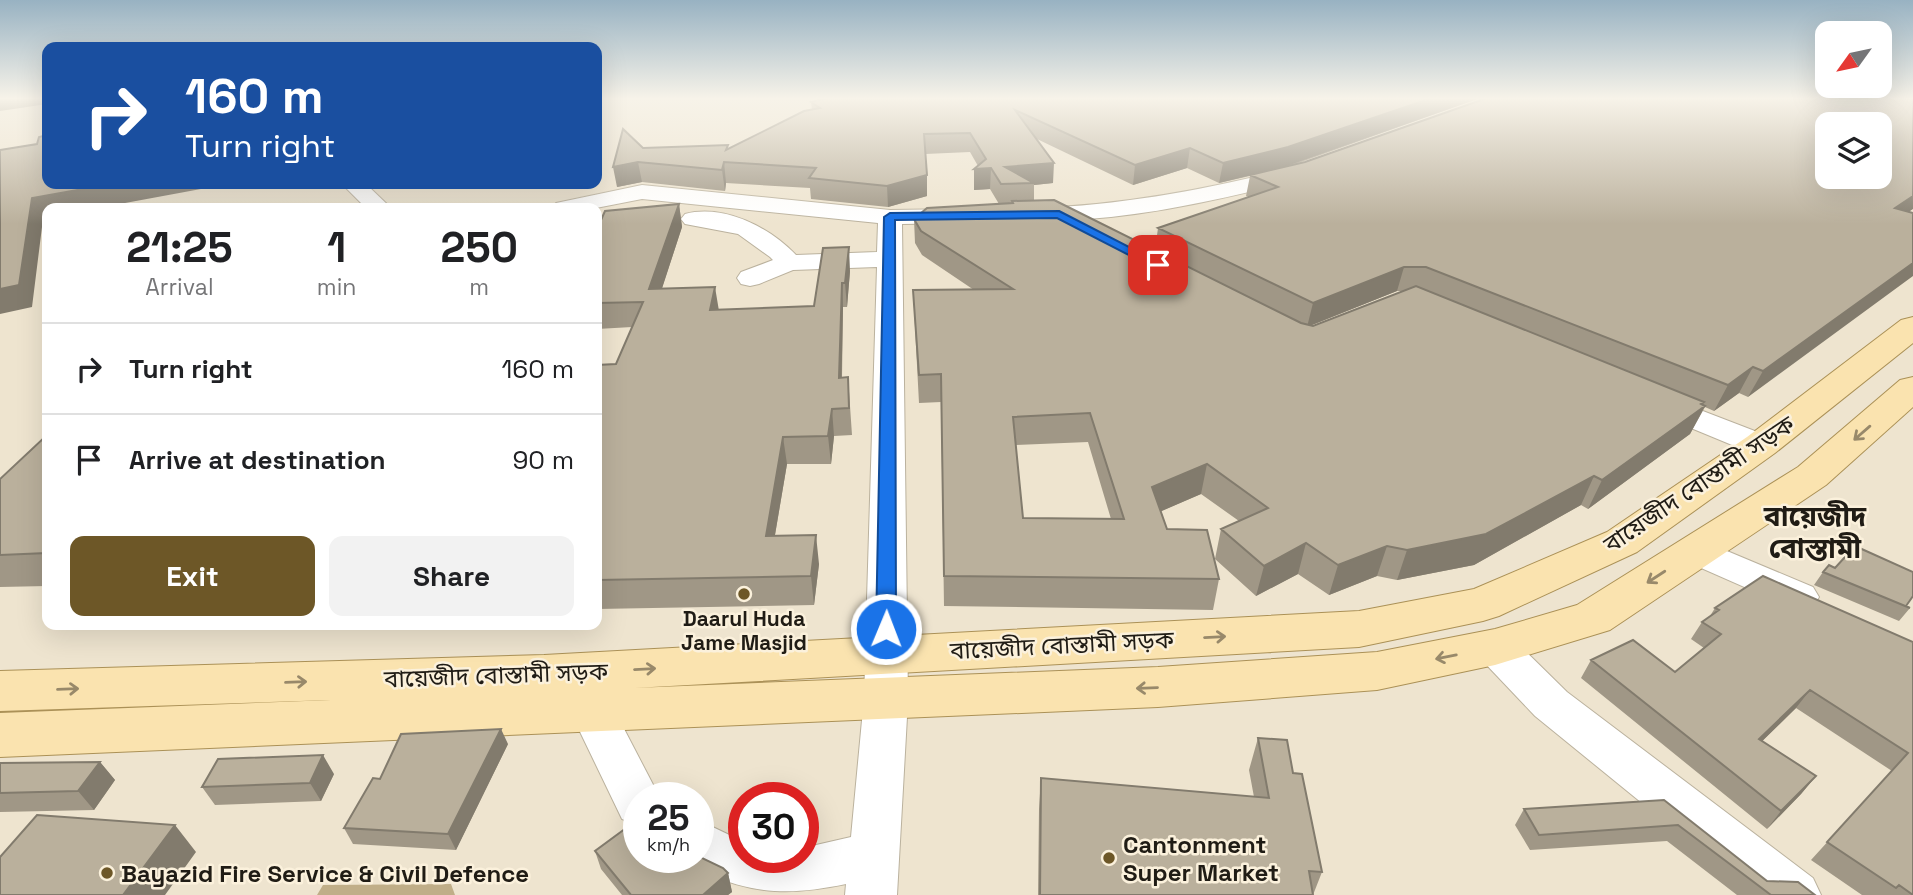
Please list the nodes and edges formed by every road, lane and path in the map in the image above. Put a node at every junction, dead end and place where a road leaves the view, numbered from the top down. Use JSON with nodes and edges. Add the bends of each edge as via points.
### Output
{"nodes":[{"id":1,"x":1305,"y":170,"type":"edge"},
{"id":2,"x":358,"y":189,"type":"edge"},
{"id":3,"x":374,"y":203,"type":"edge"},
{"id":4,"x":588,"y":203,"type":"edge"},
{"id":5,"x":1020,"y":215,"type":"edge"},
{"id":6,"x":1059,"y":215,"type":"junction"},
{"id":7,"x":981,"y":216,"type":"edge"},
{"id":8,"x":661,"y":217,"type":"edge"},
{"id":9,"x":890,"y":217,"type":"junction"},
{"id":10,"x":1108,"y":240,"type":"edge"},
{"id":11,"x":890,"y":259,"type":"junction"},
{"id":12,"x":789,"y":263,"type":"junction"},
{"id":13,"x":750,"y":278,"type":"dead end"},
{"id":14,"x":1913,"y":327,"type":"edge"},
{"id":15,"x":1913,"y":388,"type":"edge"},
{"id":16,"x":1635,"y":393,"type":"edge"},
{"id":17,"x":1761,"y":445,"type":"junction"},
{"id":18,"x":1696,"y":551,"type":"junction"},
{"id":19,"x":1837,"y":614,"type":"edge"},
{"id":20,"x":1494,"y":647,"type":"junction"},
{"id":21,"x":886,"y":677,"type":"junction"},
{"id":22,"x":0,"y":691,"type":"edge"},
{"id":23,"x":592,"y":711,"type":"junction"},
{"id":24,"x":0,"y":735,"type":"edge"},
{"id":25,"x":628,"y":782,"type":"edge"},
{"id":26,"x":714,"y":852,"type":"edge"},
{"id":27,"x":872,"y":874,"type":"edge"},
{"id":28,"x":1795,"y":895,"type":"edge"}],
"edges":[{"from":1,"to":6,"type":"street","via":[[1186,201]]},
{"from":2,"to":3,"type":"street"},
{"from":4,"to":9,"type":"street","via":[[642,192]]},
{"from":5,"to":6,"type":"street"},
{"from":6,"to":10,"type":"street"},
{"from":7,"to":9,"type":"street"},
{"from":8,"to":12,"type":"street","via":[[733,223],[761,235]]},
{"from":9,"to":11,"type":"street"},
{"from":11,"to":12,"type":"street"},
{"from":11,"to":21,"type":"street"},
{"from":12,"to":13,"type":"street"},
{"from":14,"to":17,"type":"main road","name":"বায়েজীদ বোস্তামী সড়ক"},
{"from":15,"to":18,"type":"main road","name":"বায়েজীদ বোস্তামী সড়ক","one_way":true,"via":[[1812,476]]},
{"from":16,"to":17,"type":"street"},
{"from":21,"to":17,"type":"main road","name":"বায়েজীদ বোস্তামী সড়ক","one_way":true,"via":[[1359,629],[1483,604],[1622,542]]},
{"from":18,"to":19,"type":"street"},
{"from":18,"to":20,"type":"main road","name":"বায়েজীদ বোস্তামী সড়ক","one_way":true,"via":[[1593,618]]},
{"from":20,"to":21,"type":"main road","name":"বায়েজীদ বোস্তামী সড়ক","one_way":true,"via":[[1377,671],[1158,687]]},
{"from":20,"to":28,"type":"street","via":[[1551,704]]},
{"from":22,"to":21,"type":"main road","name":"বায়েজীদ বোস্তামী সড়ক","one_way":true,"via":[[544,674]]},
{"from":21,"to":23,"type":"main road","name":"বায়েজীদ বোস্তামী সড়ক"},
{"from":21,"to":27,"type":"street"},
{"from":23,"to":24,"type":"main road","name":"বায়েজীদ বোস্তামী সড়ক"},
{"from":23,"to":25,"type":"street"},
{"from":26,"to":27,"type":"street","via":[[746,869]]}]}
